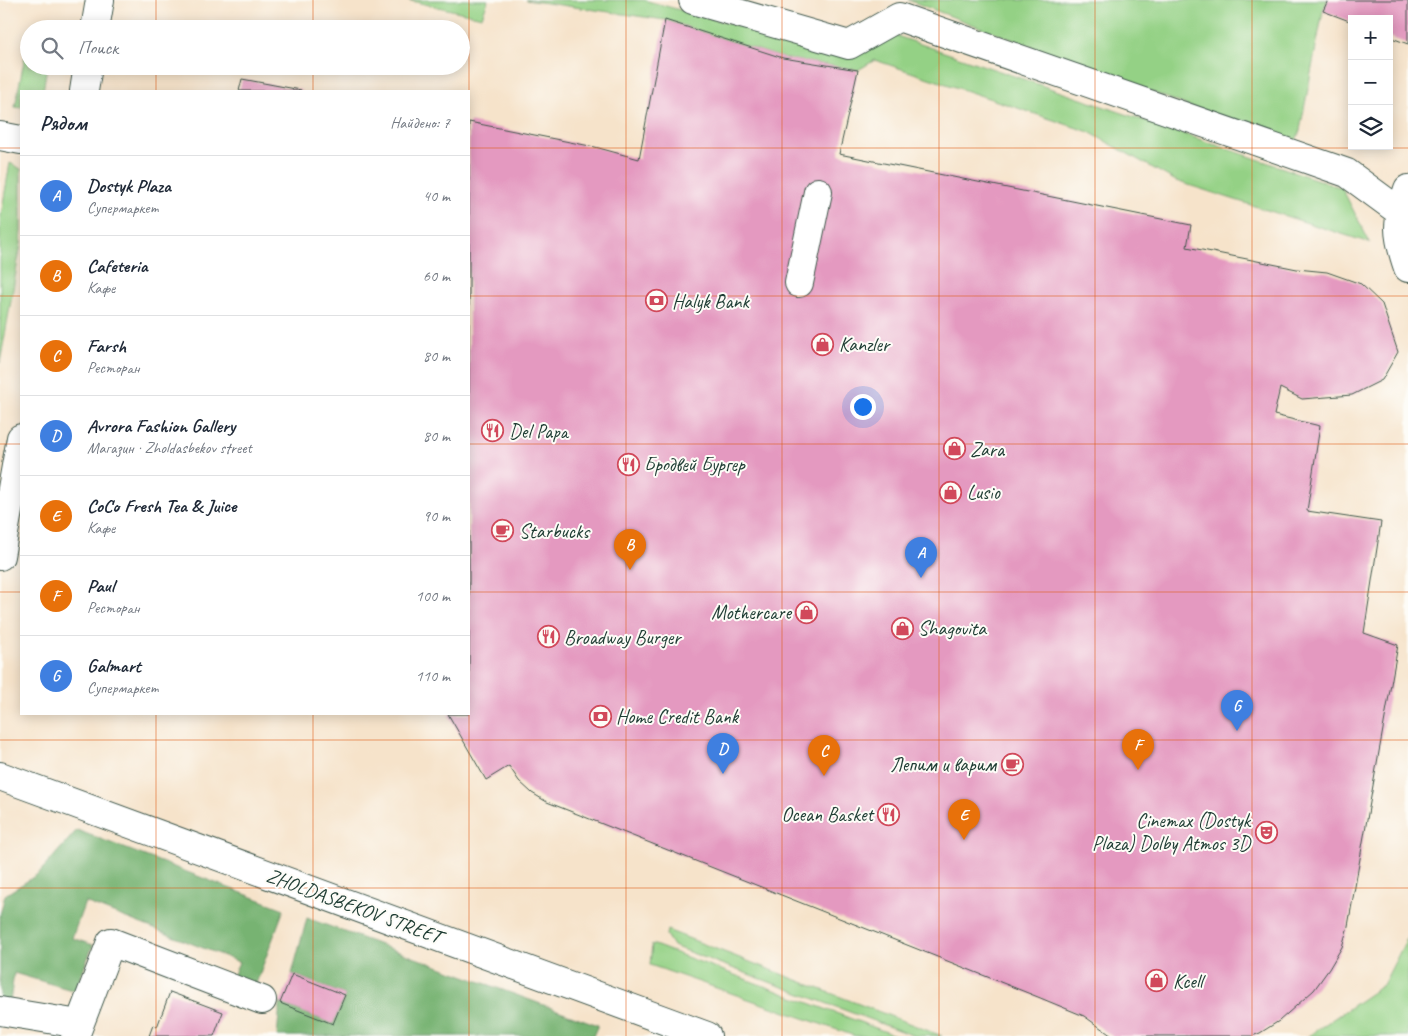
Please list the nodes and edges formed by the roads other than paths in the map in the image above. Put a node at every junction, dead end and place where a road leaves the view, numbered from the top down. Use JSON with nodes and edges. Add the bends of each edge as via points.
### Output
{"nodes":[{"id":1,"x":100,"y":0,"type":"edge"},
{"id":2,"x":693,"y":0,"type":"edge"},
{"id":3,"x":97,"y":20,"type":"edge"},
{"id":4,"x":87,"y":75,"type":"edge"},
{"id":5,"x":84,"y":90,"type":"edge"},
{"id":6,"x":0,"y":136,"type":"edge"},
{"id":7,"x":20,"y":140,"type":"edge"},
{"id":8,"x":818,"y":192,"type":"dead end"},
{"id":9,"x":1404,"y":200,"type":"edge"},
{"id":10,"x":1408,"y":268,"type":"edge"},
{"id":11,"x":799,"y":283,"type":"dead end"},
{"id":12,"x":20,"y":444,"type":"edge"},
{"id":13,"x":0,"y":556,"type":"edge"},
{"id":14,"x":0,"y":776,"type":"edge"},
{"id":15,"x":262,"y":1000,"type":"dead end"},
{"id":16,"x":0,"y":1012,"type":"edge"},
{"id":17,"x":77,"y":1030,"type":"edge"},
{"id":18,"x":707,"y":1036,"type":"edge"}],
"edges":[{"from":1,"to":3,"type":"street"},
{"from":2,"to":9,"type":"street","via":[[849,45],[898,17],[1348,173]]},
{"from":4,"to":5,"type":"street"},
{"from":6,"to":7,"type":"street"},
{"from":8,"to":11,"type":"street"},
{"from":9,"to":10,"type":"street","via":[[1398,238]]},
{"from":12,"to":13,"type":"street"},
{"from":14,"to":18,"type":"street","name":"ZHOLDASBEKOV STREET"},
{"from":15,"to":17,"type":"street","via":[[111,942]]},
{"from":16,"to":17,"type":"street"}]}
